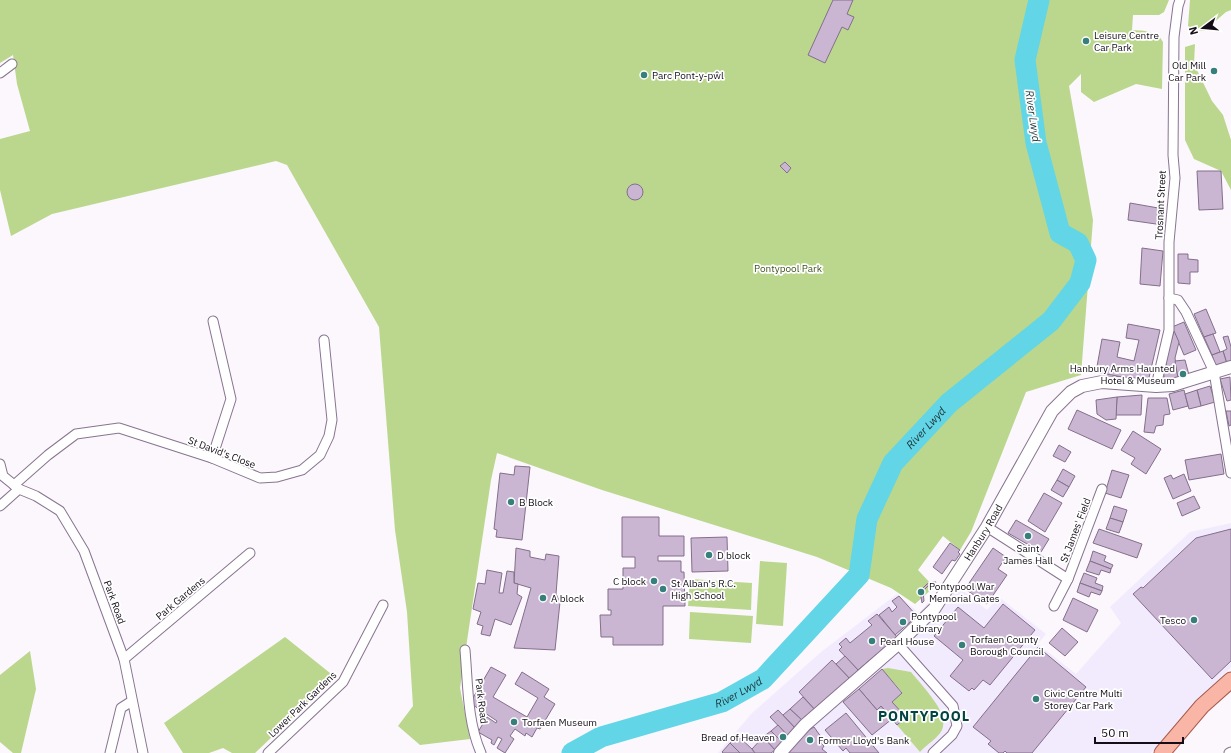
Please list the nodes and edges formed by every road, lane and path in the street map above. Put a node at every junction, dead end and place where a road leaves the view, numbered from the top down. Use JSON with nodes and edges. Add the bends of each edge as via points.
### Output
{"nodes":[{"id":1,"x":1180,"y":0,"type":"edge"},
{"id":2,"x":12,"y":64,"type":"dead end"},
{"id":3,"x":0,"y":73,"type":"edge"},
{"id":4,"x":1169,"y":298,"type":"junction"},
{"id":5,"x":213,"y":321,"type":"dead end"},
{"id":6,"x":324,"y":340,"type":"dead end"},
{"id":7,"x":1231,"y":367,"type":"edge"},
{"id":8,"x":1214,"y":372,"type":"junction"},
{"id":9,"x":1156,"y":386,"type":"junction"},
{"id":10,"x":212,"y":458,"type":"junction"},
{"id":11,"x":0,"y":464,"type":"edge"},
{"id":12,"x":1231,"y":473,"type":"edge"},
{"id":13,"x":16,"y":487,"type":"junction"},
{"id":14,"x":1102,"y":489,"type":"dead end"},
{"id":15,"x":0,"y":506,"type":"edge"},
{"id":16,"x":987,"y":527,"type":"junction"},
{"id":17,"x":250,"y":553,"type":"dead end"},
{"id":18,"x":1068,"y":579,"type":"junction"},
{"id":19,"x":383,"y":605,"type":"dead end"},
{"id":20,"x":1054,"y":606,"type":"dead end"},
{"id":21,"x":898,"y":644,"type":"junction"},
{"id":22,"x":465,"y":650,"type":"dead end"},
{"id":23,"x":124,"y":659,"type":"junction"},
{"id":24,"x":1231,"y":680,"type":"edge"},
{"id":25,"x":132,"y":701,"type":"junction"},
{"id":26,"x":110,"y":753,"type":"edge"},
{"id":27,"x":143,"y":753,"type":"edge"},
{"id":28,"x":268,"y":753,"type":"edge"},
{"id":29,"x":481,"y":753,"type":"edge"},
{"id":30,"x":780,"y":753,"type":"edge"},
{"id":31,"x":933,"y":753,"type":"edge"},
{"id":32,"x":1162,"y":753,"type":"edge"}],
"edges":[{"from":1,"to":4,"type":"street","name":"Trosnant Street","via":[[1174,37],[1175,178],[1169,242]]},
{"from":2,"to":3,"type":"street"},
{"from":4,"to":8,"type":"street","via":[[1178,300],[1186,312]]},
{"from":4,"to":9,"type":"street","name":"Trosnant Street","via":[[1169,330]]},
{"from":5,"to":10,"type":"street","via":[[231,399]]},
{"from":6,"to":10,"type":"street","name":"St David's Close","via":[[332,420],[329,436],[320,455],[302,470],[277,477],[260,478]]},
{"from":7,"to":8,"type":"street","name":"Hanbury Road"},
{"from":8,"to":9,"type":"street","name":"Hanbury Road","via":[[1173,385]]},
{"from":8,"to":12,"type":"street"},
{"from":9,"to":16,"type":"street","name":"Hanbury Road","via":[[1102,382],[1082,386],[1071,392],[1052,411]]},
{"from":10,"to":13,"type":"street","name":"St David's Close","via":[[119,428],[76,434],[48,455]]},
{"from":11,"to":13,"type":"street","via":[[3,476]]},
{"from":13,"to":15,"type":"street","name":"St David's Close"},
{"from":13,"to":23,"type":"street","name":"Park Road","via":[[60,510],[84,551]]},
{"from":14,"to":18,"type":"street","name":"St James' Field"},
{"from":16,"to":18,"type":"street","name":"St James' Field"},
{"from":16,"to":21,"type":"street","name":"Hanbury Road","via":[[934,609]]},
{"from":17,"to":23,"type":"street","name":"Park Gardens"},
{"from":18,"to":20,"type":"street","name":"St James' Field"},
{"from":19,"to":28,"type":"street","name":"Lower Park Gardens","via":[[343,682]]},
{"from":21,"to":30,"type":"street","name":"Hanbury Road","via":[[813,718]]},
{"from":21,"to":31,"type":"street","via":[[952,706],[957,726],[952,735]]},
{"from":22,"to":29,"type":"street","name":"Park Road","via":[[468,691],[476,742]]},
{"from":23,"to":25,"type":"street","name":"Park Road"},
{"from":24,"to":32,"type":"main road","via":[[1202,706]]},
{"from":25,"to":26,"type":"street","via":[[121,708]]},
{"from":25,"to":27,"type":"street","name":"Park Road"}]}
